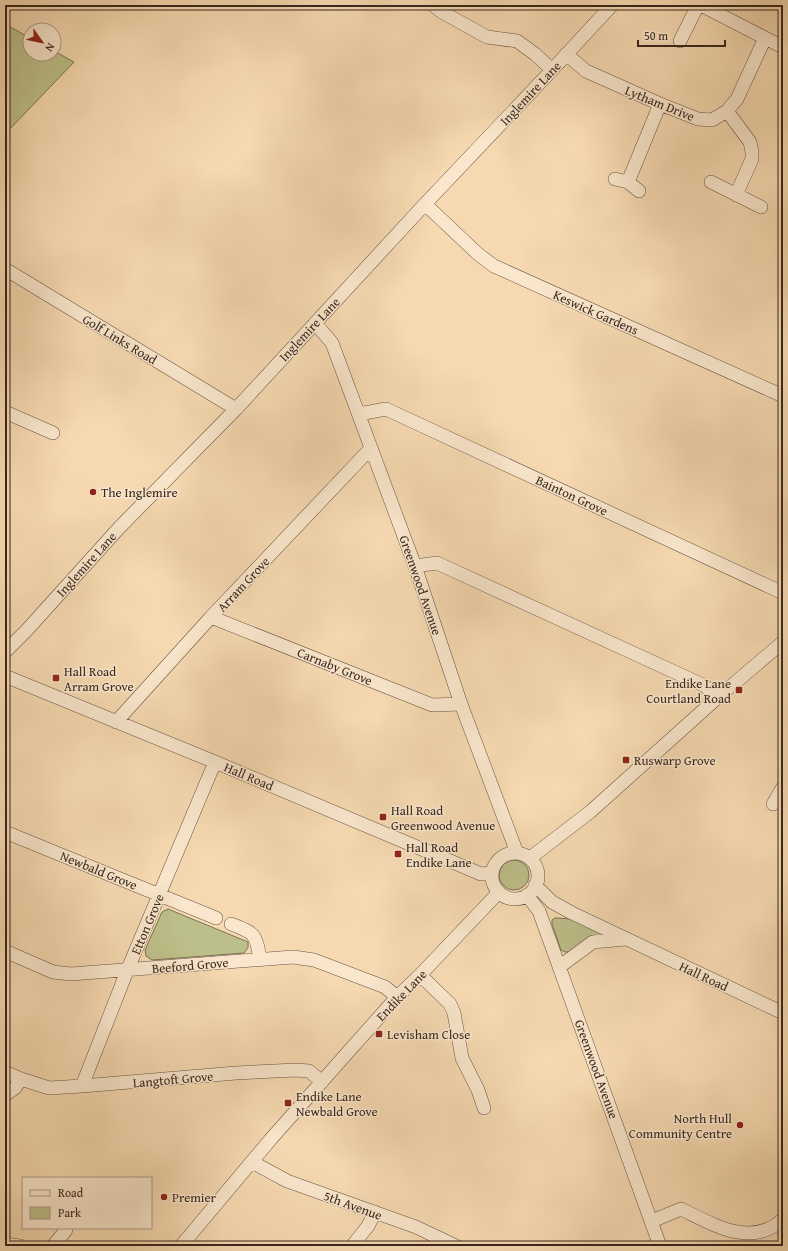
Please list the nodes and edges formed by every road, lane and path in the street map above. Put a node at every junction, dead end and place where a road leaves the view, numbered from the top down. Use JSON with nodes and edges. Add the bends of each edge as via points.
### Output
{"nodes":[{"id":1,"x":433,"y":5,"type":"edge"},
{"id":2,"x":612,"y":5,"type":"edge"},
{"id":3,"x":700,"y":5,"type":"edge"},
{"id":4,"x":765,"y":38,"type":"junction"},
{"id":5,"x":680,"y":41,"type":"dead end"},
{"id":6,"x":783,"y":47,"type":"edge"},
{"id":7,"x":566,"y":54,"type":"junction"},
{"id":8,"x":552,"y":70,"type":"junction"},
{"id":9,"x":660,"y":104,"type":"junction"},
{"id":10,"x":727,"y":111,"type":"junction"},
{"id":11,"x":711,"y":182,"type":"dead end"},
{"id":12,"x":639,"y":191,"type":"dead end"},
{"id":13,"x":736,"y":195,"type":"junction"},
{"id":14,"x":425,"y":204,"type":"junction"},
{"id":15,"x":761,"y":207,"type":"dead end"},
{"id":16,"x":5,"y":269,"type":"edge"},
{"id":17,"x":315,"y":323,"type":"junction"},
{"id":18,"x":783,"y":396,"type":"edge"},
{"id":19,"x":236,"y":408,"type":"junction"},
{"id":20,"x":5,"y":412,"type":"edge"},
{"id":21,"x":359,"y":414,"type":"junction"},
{"id":22,"x":53,"y":433,"type":"dead end"},
{"id":23,"x":371,"y":448,"type":"junction"},
{"id":24,"x":415,"y":566,"type":"junction"},
{"id":25,"x":783,"y":593,"type":"edge"},
{"id":26,"x":211,"y":617,"type":"junction"},
{"id":27,"x":782,"y":647,"type":"edge"},
{"id":28,"x":5,"y":652,"type":"edge"},
{"id":29,"x":5,"y":676,"type":"edge"},
{"id":30,"x":717,"y":698,"type":"junction"},
{"id":31,"x":461,"y":704,"type":"junction"},
{"id":32,"x":116,"y":722,"type":"junction"},
{"id":33,"x":215,"y":762,"type":"junction"},
{"id":34,"x":783,"y":787,"type":"edge"},
{"id":35,"x":773,"y":804,"type":"dead end"},
{"id":36,"x":5,"y":832,"type":"edge"},
{"id":37,"x":518,"y":853,"type":"junction"},
{"id":38,"x":530,"y":858,"type":"junction"},
{"id":39,"x":492,"y":873,"type":"junction"},
{"id":40,"x":531,"y":890,"type":"junction"},
{"id":41,"x":499,"y":892,"type":"junction"},
{"id":42,"x":159,"y":895,"type":"junction"},
{"id":43,"x":216,"y":918,"type":"dead end"},
{"id":44,"x":231,"y":924,"type":"dead end"},
{"id":45,"x":625,"y":939,"type":"junction"},
{"id":46,"x":5,"y":951,"type":"edge"},
{"id":47,"x":260,"y":959,"type":"junction"},
{"id":48,"x":559,"y":967,"type":"junction"},
{"id":49,"x":128,"y":970,"type":"junction"},
{"id":50,"x":420,"y":975,"type":"junction"},
{"id":51,"x":397,"y":997,"type":"junction"},
{"id":52,"x":783,"y":1013,"type":"edge"},
{"id":53,"x":5,"y":1072,"type":"edge"},
{"id":54,"x":21,"y":1079,"type":"junction"},
{"id":55,"x":322,"y":1082,"type":"junction"},
{"id":56,"x":82,"y":1086,"type":"junction"},
{"id":57,"x":5,"y":1095,"type":"edge"},
{"id":58,"x":484,"y":1108,"type":"dead end"},
{"id":59,"x":252,"y":1162,"type":"junction"},
{"id":60,"x":375,"y":1212,"type":"junction"},
{"id":61,"x":783,"y":1219,"type":"edge"},
{"id":62,"x":652,"y":1221,"type":"junction"},
{"id":63,"x":65,"y":1229,"type":"edge"},
{"id":64,"x":5,"y":1244,"type":"edge"},
{"id":65,"x":20,"y":1246,"type":"edge"},
{"id":66,"x":53,"y":1246,"type":"edge"},
{"id":67,"x":181,"y":1246,"type":"edge"},
{"id":68,"x":352,"y":1246,"type":"edge"},
{"id":69,"x":456,"y":1246,"type":"edge"},
{"id":70,"x":660,"y":1246,"type":"edge"}],
"edges":[{"from":1,"to":8,"type":"street","via":[[487,37],[517,41]]},
{"from":2,"to":7,"type":"street","name":"Inglemire Lane"},
{"from":3,"to":4,"type":"street"},
{"from":3,"to":5,"type":"street"},
{"from":4,"to":6,"type":"street"},
{"from":4,"to":10,"type":"street","name":"Lytham Drive","via":[[737,99]]},
{"from":7,"to":8,"type":"street","name":"Inglemire Lane"},
{"from":7,"to":9,"type":"street","name":"Lytham Drive","via":[[586,71]]},
{"from":8,"to":14,"type":"street","name":"Inglemire Lane"},
{"from":9,"to":10,"type":"street","name":"Lytham Drive","via":[[698,120],[712,120]]},
{"from":9,"to":12,"type":"street","via":[[621,180]]},
{"from":10,"to":13,"type":"street","via":[[750,142],[752,152],[752,159]]},
{"from":11,"to":13,"type":"street"},
{"from":13,"to":15,"type":"street"},
{"from":14,"to":17,"type":"street","name":"Inglemire Lane"},
{"from":14,"to":18,"type":"street","name":"Keswick Gardens","via":[[494,266]]},
{"from":16,"to":19,"type":"street","name":"Golf Links Road"},
{"from":17,"to":19,"type":"street","name":"Inglemire Lane"},
{"from":17,"to":21,"type":"street","name":"Greenwood Avenue","via":[[332,343]]},
{"from":19,"to":28,"type":"street","name":"Inglemire Lane","via":[[118,529]]},
{"from":20,"to":22,"type":"street"},
{"from":21,"to":23,"type":"street","name":"Greenwood Avenue"},
{"from":21,"to":25,"type":"street","name":"Bainton Grove","via":[[386,409]]},
{"from":23,"to":24,"type":"street","name":"Greenwood Avenue"},
{"from":23,"to":26,"type":"street","name":"Arram Grove"},
{"from":24,"to":30,"type":"street","via":[[437,563],[705,686]]},
{"from":24,"to":31,"type":"street","name":"Greenwood Avenue"},
{"from":26,"to":31,"type":"street","name":"Carnaby Grove","via":[[432,705]]},
{"from":26,"to":32,"type":"street","name":"Arram Grove"},
{"from":27,"to":30,"type":"street"},
{"from":29,"to":32,"type":"street","name":"Hall Road"},
{"from":30,"to":38,"type":"street","via":[[590,812]]},
{"from":31,"to":37,"type":"street","name":"Greenwood Avenue"},
{"from":32,"to":33,"type":"street","name":"Hall Road"},
{"from":33,"to":39,"type":"street","name":"Hall Road","via":[[482,874]]},
{"from":33,"to":42,"type":"street","name":"Etton Grove"},
{"from":34,"to":35,"type":"street"},
{"from":36,"to":42,"type":"street","name":"Newbald Grove"},
{"from":37,"to":38,"type":"street"},
{"from":37,"to":39,"type":"street","via":[[505,855],[496,862]]},
{"from":38,"to":40,"type":"street","via":[[536,866],[538,876]]},
{"from":39,"to":41,"type":"street","via":[[494,886]]},
{"from":40,"to":41,"type":"street","via":[[518,898],[508,897]]},
{"from":40,"to":45,"type":"street","name":"Hall Road"},
{"from":40,"to":48,"type":"street","name":"Greenwood Avenue"},
{"from":41,"to":50,"type":"street","name":"Endike Lane"},
{"from":42,"to":43,"type":"street","name":"Newbald Grove"},
{"from":42,"to":49,"type":"street","name":"Etton Grove"},
{"from":44,"to":47,"type":"street","via":[[254,936]]},
{"from":45,"to":48,"type":"street","name":"Hall Road","via":[[593,942]]},
{"from":45,"to":52,"type":"street","name":"Hall Road"},
{"from":46,"to":49,"type":"street","name":"Beeford Grove","via":[[53,972],[71,974]]},
{"from":47,"to":49,"type":"street","name":"Beeford Grove"},
{"from":47,"to":51,"type":"street","via":[[293,957],[314,960],[385,987]]},
{"from":48,"to":62,"type":"street","name":"Greenwood Avenue"},
{"from":49,"to":56,"type":"street","name":"Etton Grove"},
{"from":50,"to":51,"type":"street","name":"Endike Lane"},
{"from":50,"to":58,"type":"street","via":[[450,1004],[462,1058]]},
{"from":51,"to":55,"type":"street","name":"Endike Lane"},
{"from":53,"to":54,"type":"street","name":"Langtoft Grove"},
{"from":54,"to":56,"type":"street","name":"Langtoft Grove","via":[[49,1088]]},
{"from":54,"to":57,"type":"street","via":[[15,1088]]},
{"from":55,"to":56,"type":"street","name":"Langtoft Grove","via":[[309,1071],[296,1070]]},
{"from":55,"to":59,"type":"street","name":"Endike Lane"},
{"from":59,"to":60,"type":"street","name":"5th Avenue","via":[[287,1181]]},
{"from":59,"to":67,"type":"street","name":"Endike Lane"},
{"from":60,"to":68,"type":"street","via":[[368,1226]]},
{"from":60,"to":69,"type":"street","name":"5th Avenue","via":[[416,1227]]},
{"from":61,"to":62,"type":"street","via":[[775,1227],[755,1233],[730,1231],[681,1209]]},
{"from":62,"to":70,"type":"street","name":"Greenwood Avenue"},
{"from":63,"to":66,"type":"street"},
{"from":64,"to":65,"type":"street"}]}
